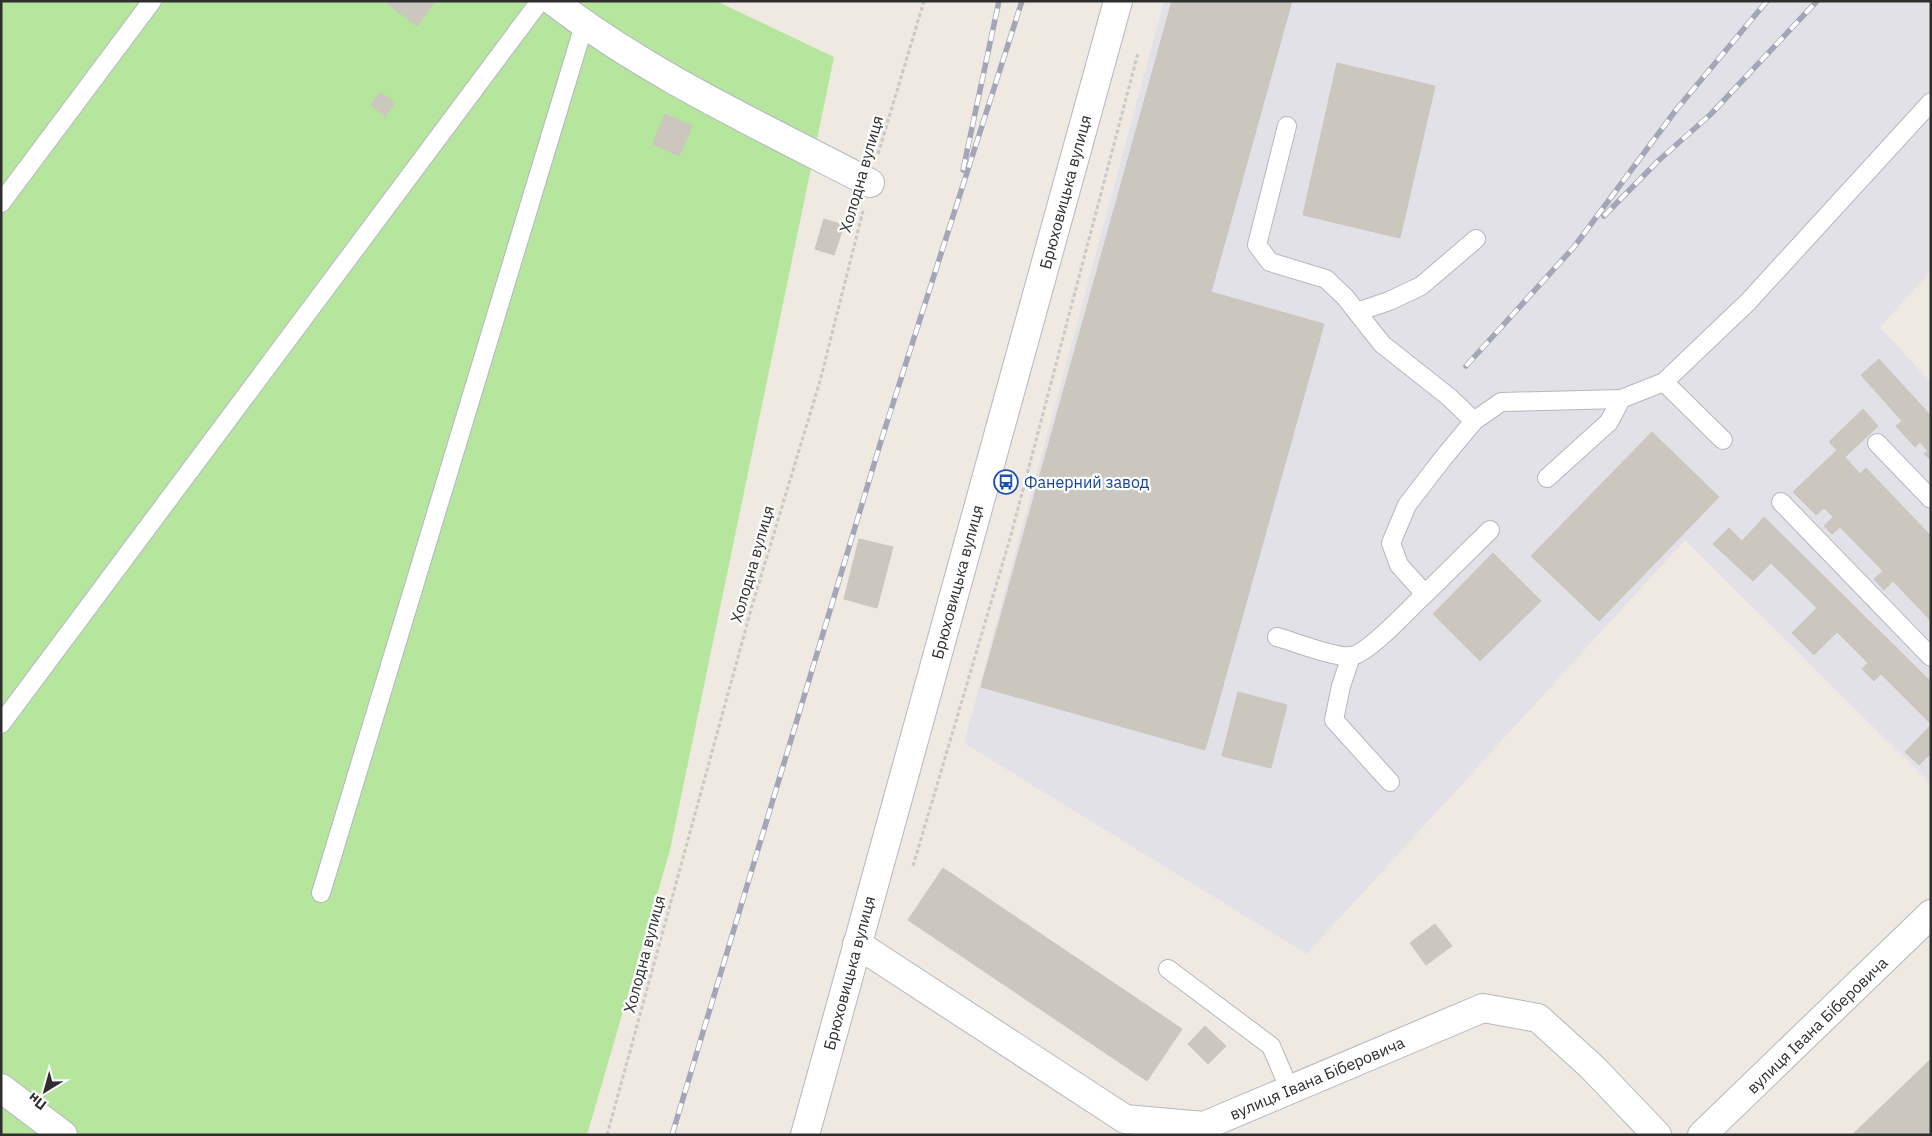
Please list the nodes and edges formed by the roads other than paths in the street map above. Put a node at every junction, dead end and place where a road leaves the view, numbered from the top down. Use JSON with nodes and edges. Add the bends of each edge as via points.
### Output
{"nodes":[{"id":1,"x":152,"y":1,"type":"edge"},
{"id":2,"x":540,"y":1,"type":"edge"},
{"id":3,"x":553,"y":1,"type":"edge"},
{"id":4,"x":1118,"y":1,"type":"edge"},
{"id":5,"x":584,"y":25,"type":"junction"},
{"id":6,"x":1931,"y":102,"type":"edge"},
{"id":7,"x":1287,"y":126,"type":"dead end"},
{"id":8,"x":870,"y":183,"type":"road end"},
{"id":9,"x":1,"y":203,"type":"edge"},
{"id":10,"x":1476,"y":239,"type":"dead end"},
{"id":11,"x":1357,"y":312,"type":"junction"},
{"id":12,"x":1664,"y":382,"type":"junction"},
{"id":13,"x":1621,"y":399,"type":"junction"},
{"id":14,"x":1474,"y":421,"type":"junction"},
{"id":15,"x":1723,"y":440,"type":"dead end"},
{"id":16,"x":1877,"y":443,"type":"dead end"},
{"id":17,"x":1547,"y":478,"type":"dead end"},
{"id":18,"x":1931,"y":499,"type":"edge"},
{"id":19,"x":1782,"y":502,"type":"dead end"},
{"id":20,"x":1490,"y":530,"type":"dead end"},
{"id":21,"x":1425,"y":594,"type":"junction"},
{"id":22,"x":1277,"y":637,"type":"dead end"},
{"id":23,"x":1351,"y":656,"type":"junction"},
{"id":24,"x":1931,"y":657,"type":"edge"},
{"id":25,"x":1,"y":724,"type":"edge"},
{"id":26,"x":1390,"y":782,"type":"dead end"},
{"id":27,"x":321,"y":893,"type":"dead end"},
{"id":28,"x":1931,"y":914,"type":"edge"},
{"id":29,"x":857,"y":944,"type":"junction"},
{"id":30,"x":1168,"y":969,"type":"dead end"},
{"id":31,"x":1,"y":1088,"type":"edge"},
{"id":32,"x":1290,"y":1090,"type":"junction"},
{"id":33,"x":1128,"y":1127,"type":"edge"},
{"id":34,"x":63,"y":1135,"type":"edge"},
{"id":35,"x":804,"y":1135,"type":"edge"},
{"id":36,"x":1657,"y":1135,"type":"edge"},
{"id":37,"x":1702,"y":1135,"type":"edge"}],
"edges":[{"from":1,"to":9,"type":"lane"},
{"from":2,"to":25,"type":"lane"},
{"from":3,"to":5,"type":"street"},
{"from":4,"to":29,"type":"street","name":"Брюховицька вулиця"},
{"from":5,"to":8,"type":"street","via":[[656,69]]},
{"from":5,"to":27,"type":"lane"},
{"from":6,"to":12,"type":"lane","via":[[1748,302]]},
{"from":7,"to":11,"type":"lane","via":[[1257,245],[1270,262],[1326,279]]},
{"from":10,"to":11,"type":"lane","via":[[1421,286]]},
{"from":11,"to":14,"type":"lane","via":[[1382,344]]},
{"from":12,"to":13,"type":"lane"},
{"from":12,"to":15,"type":"lane"},
{"from":13,"to":14,"type":"lane","via":[[1502,402]]},
{"from":13,"to":17,"type":"lane","via":[[1609,422]]},
{"from":14,"to":21,"type":"lane","via":[[1407,505],[1391,543],[1399,566]]},
{"from":16,"to":18,"type":"lane"},
{"from":19,"to":24,"type":"lane"},
{"from":20,"to":21,"type":"lane"},
{"from":21,"to":23,"type":"lane","via":[[1365,650]]},
{"from":22,"to":23,"type":"lane"},
{"from":23,"to":26,"type":"lane","via":[[1334,720]]},
{"from":28,"to":37,"type":"street","name":"вулиця Івана Біберовича"},
{"from":29,"to":33,"type":"street","name":"вулиця Івана Біберовича"},
{"from":29,"to":35,"type":"street","name":"Брюховицька вулиця"},
{"from":30,"to":32,"type":"lane","via":[[1271,1046]]},
{"from":31,"to":34,"type":"street"},
{"from":32,"to":33,"type":"street","name":"вулиця Івана Біберовича","via":[[1204,1126]]},
{"from":32,"to":36,"type":"street","name":"вулиця Івана Біберовича","via":[[1483,1008],[1538,1018],[1592,1067]]}]}
